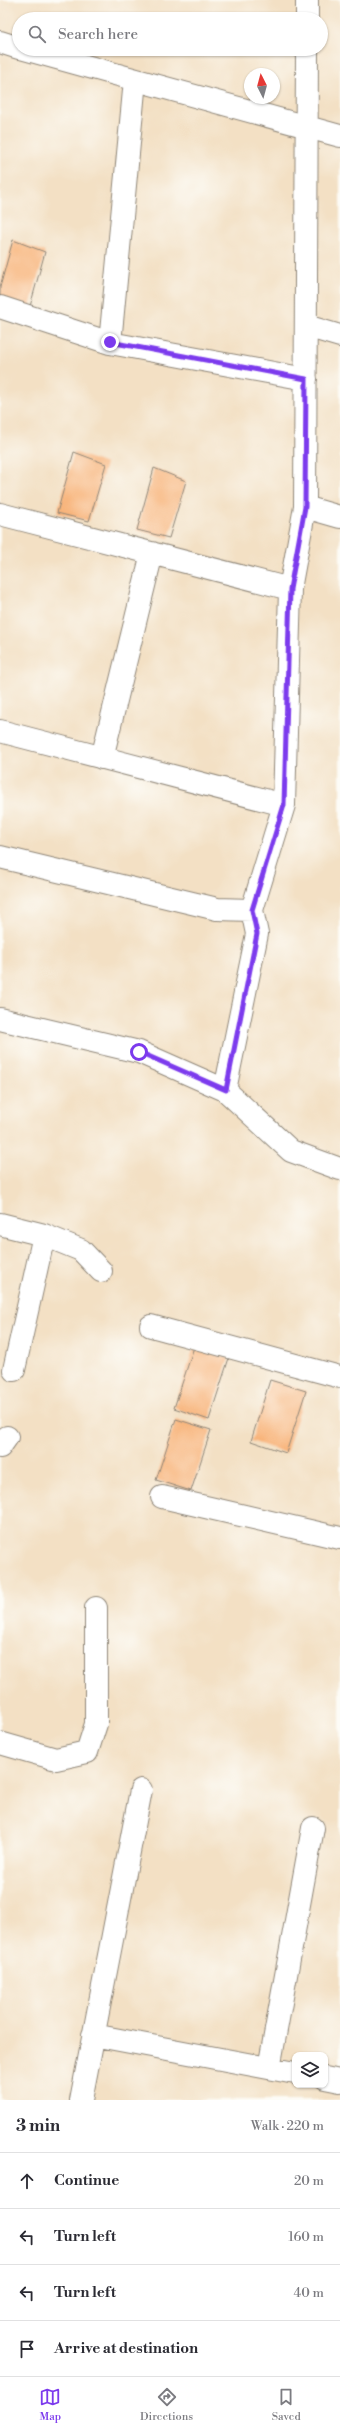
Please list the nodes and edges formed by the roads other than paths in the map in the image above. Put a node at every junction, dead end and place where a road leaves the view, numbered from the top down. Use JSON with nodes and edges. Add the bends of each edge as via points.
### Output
{"nodes":[{"id":1,"x":307,"y":0,"type":"edge"},
{"id":2,"x":307,"y":12,"type":"edge"},
{"id":3,"x":0,"y":42,"type":"edge"},
{"id":4,"x":12,"y":46,"type":"edge"},
{"id":5,"x":49,"y":56,"type":"edge"},
{"id":6,"x":307,"y":56,"type":"edge"},
{"id":7,"x":135,"y":80,"type":"junction"},
{"id":8,"x":306,"y":126,"type":"junction"},
{"id":9,"x":340,"y":136,"type":"edge"},
{"id":10,"x":0,"y":307,"type":"edge"},
{"id":11,"x":306,"y":326,"type":"junction"},
{"id":12,"x":340,"y":336,"type":"edge"},
{"id":13,"x":110,"y":342,"type":"junction"},
{"id":14,"x":306,"y":379,"type":"junction"},
{"id":15,"x":305,"y":507,"type":"junction"},
{"id":16,"x":0,"y":514,"type":"edge"},
{"id":17,"x":340,"y":517,"type":"edge"},
{"id":18,"x":152,"y":553,"type":"junction"},
{"id":19,"x":290,"y":589,"type":"junction"},
{"id":20,"x":0,"y":731,"type":"edge"},
{"id":21,"x":102,"y":758,"type":"junction"},
{"id":22,"x":284,"y":805,"type":"junction"},
{"id":23,"x":0,"y":857,"type":"edge"},
{"id":24,"x":252,"y":910,"type":"junction"},
{"id":25,"x":0,"y":1019,"type":"edge"},
{"id":26,"x":226,"y":1090,"type":"junction"},
{"id":27,"x":340,"y":1169,"type":"edge"},
{"id":28,"x":0,"y":1224,"type":"edge"},
{"id":29,"x":44,"y":1235,"type":"junction"},
{"id":30,"x":100,"y":1271,"type":"dead end"},
{"id":31,"x":151,"y":1326,"type":"dead end"},
{"id":32,"x":14,"y":1370,"type":"dead end"},
{"id":33,"x":340,"y":1377,"type":"edge"},
{"id":34,"x":162,"y":1497,"type":"dead end"},
{"id":35,"x":340,"y":1538,"type":"edge"},
{"id":36,"x":96,"y":1608,"type":"dead end"},
{"id":37,"x":0,"y":1744,"type":"edge"},
{"id":38,"x":141,"y":1790,"type":"dead end"},
{"id":39,"x":313,"y":1828,"type":"dead end"},
{"id":40,"x":93,"y":2035,"type":"junction"},
{"id":41,"x":269,"y":2068,"type":"junction"},
{"id":42,"x":292,"y":2072,"type":"edge"},
{"id":43,"x":328,"y":2079,"type":"edge"},
{"id":44,"x":340,"y":2081,"type":"edge"},
{"id":45,"x":81,"y":2100,"type":"edge"}],
"edges":[{"from":1,"to":2,"type":"street"},
{"from":3,"to":4,"type":"street"},
{"from":5,"to":7,"type":"street"},
{"from":6,"to":8,"type":"street"},
{"from":7,"to":8,"type":"street"},
{"from":7,"to":13,"type":"street"},
{"from":8,"to":9,"type":"street"},
{"from":8,"to":11,"type":"street"},
{"from":10,"to":13,"type":"street"},
{"from":11,"to":12,"type":"street"},
{"from":11,"to":14,"type":"street"},
{"from":13,"to":14,"type":"street"},
{"from":14,"to":15,"type":"street"},
{"from":15,"to":17,"type":"street"},
{"from":15,"to":19,"type":"street"},
{"from":16,"to":18,"type":"street"},
{"from":18,"to":19,"type":"street"},
{"from":18,"to":21,"type":"street"},
{"from":19,"to":22,"type":"street"},
{"from":20,"to":21,"type":"street"},
{"from":21,"to":22,"type":"street"},
{"from":22,"to":24,"type":"street"},
{"from":23,"to":24,"type":"street","via":[[217,909]]},
{"from":24,"to":26,"type":"street","via":[[257,934]]},
{"from":25,"to":26,"type":"street","via":[[139,1052]]},
{"from":26,"to":27,"type":"street","via":[[291,1151]]},
{"from":28,"to":29,"type":"street"},
{"from":29,"to":30,"type":"street","via":[[81,1250]]},
{"from":29,"to":32,"type":"street"},
{"from":31,"to":33,"type":"street"},
{"from":34,"to":35,"type":"street"},
{"from":36,"to":37,"type":"street","via":[[96,1724],[87,1752],[56,1759]]},
{"from":38,"to":40,"type":"street"},
{"from":39,"to":41,"type":"street"},
{"from":40,"to":41,"type":"street"},
{"from":40,"to":45,"type":"street"},
{"from":41,"to":42,"type":"street"},
{"from":43,"to":44,"type":"street"}]}
